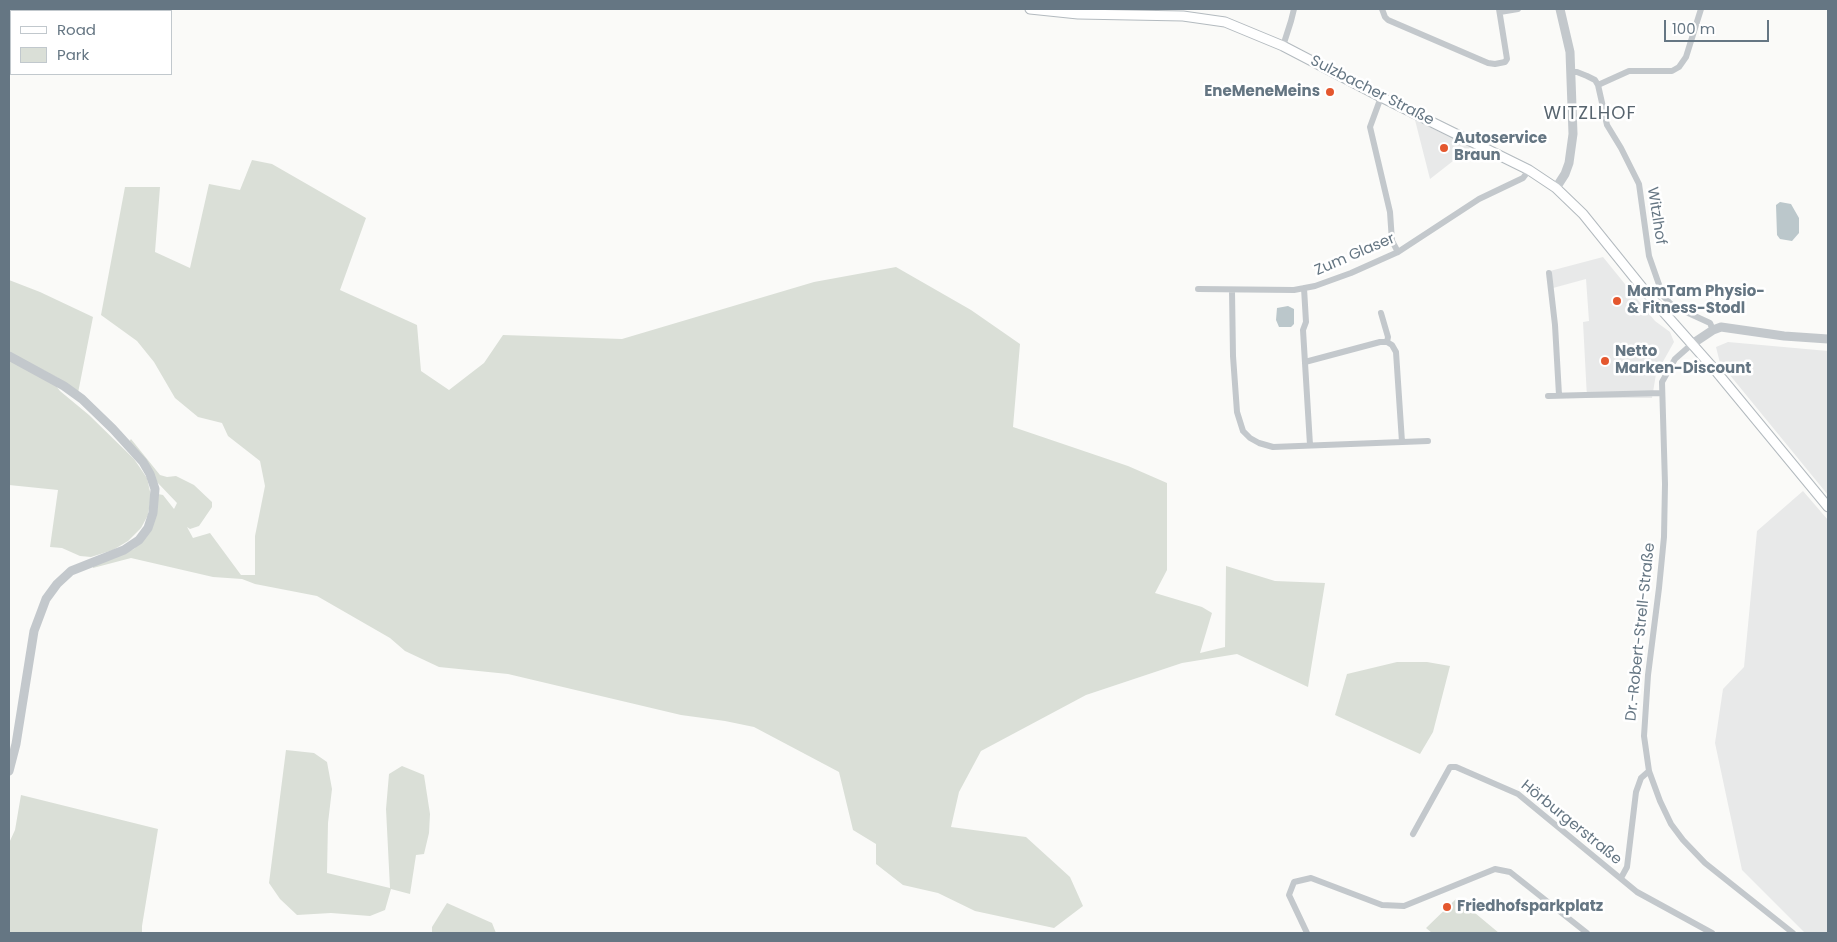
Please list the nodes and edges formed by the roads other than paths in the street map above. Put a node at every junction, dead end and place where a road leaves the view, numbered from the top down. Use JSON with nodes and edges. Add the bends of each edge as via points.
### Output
{"nodes":[{"id":1,"x":1030,"y":9,"type":"edge"},
{"id":2,"x":1294,"y":9,"type":"edge"},
{"id":3,"x":1382,"y":9,"type":"edge"},
{"id":4,"x":1518,"y":9,"type":"edge"},
{"id":5,"x":1560,"y":9,"type":"edge"},
{"id":6,"x":1701,"y":9,"type":"edge"},
{"id":7,"x":1500,"y":11,"type":"edge"},
{"id":8,"x":1142,"y":12,"type":"edge"},
{"id":9,"x":1283,"y":46,"type":"junction"},
{"id":10,"x":1572,"y":72,"type":"junction"},
{"id":11,"x":1598,"y":85,"type":"junction"},
{"id":12,"x":1380,"y":97,"type":"junction"},
{"id":13,"x":1530,"y":170,"type":"junction"},
{"id":14,"x":1556,"y":188,"type":"junction"},
{"id":15,"x":1398,"y":252,"type":"junction"},
{"id":16,"x":1549,"y":273,"type":"dead end"},
{"id":17,"x":1304,"y":288,"type":"junction"},
{"id":18,"x":1198,"y":289,"type":"dead end"},
{"id":19,"x":1232,"y":291,"type":"junction"},
{"id":20,"x":1381,"y":313,"type":"dead end"},
{"id":21,"x":1713,"y":330,"type":"junction"},
{"id":22,"x":1828,"y":339,"type":"edge"},
{"id":23,"x":1387,"y":342,"type":"junction"},
{"id":24,"x":1692,"y":344,"type":"junction"},
{"id":25,"x":9,"y":356,"type":"edge"},
{"id":26,"x":1305,"y":362,"type":"junction"},
{"id":27,"x":1661,"y":394,"type":"junction"},
{"id":28,"x":1559,"y":395,"type":"junction"},
{"id":29,"x":1548,"y":396,"type":"dead end"},
{"id":30,"x":1428,"y":441,"type":"dead end"},
{"id":31,"x":1402,"y":442,"type":"junction"},
{"id":32,"x":1310,"y":445,"type":"junction"},
{"id":33,"x":1828,"y":507,"type":"edge"},
{"id":34,"x":9,"y":771,"type":"edge"},
{"id":35,"x":1649,"y":771,"type":"junction"},
{"id":36,"x":1413,"y":834,"type":"dead end"},
{"id":37,"x":1621,"y":878,"type":"junction"},
{"id":38,"x":1709,"y":932,"type":"edge"},
{"id":39,"x":1307,"y":933,"type":"edge"},
{"id":40,"x":1586,"y":933,"type":"edge"},
{"id":41,"x":1793,"y":933,"type":"edge"}],
"edges":[{"from":1,"to":8,"type":"main road","name":"Sulzbacher Straße","via":[[1078,14]]},
{"from":2,"to":9,"type":"street"},
{"from":3,"to":7,"type":"street","via":[[1388,20],[1495,64],[1507,59]]},
{"from":4,"to":7,"type":"street"},
{"from":5,"to":10,"type":"street"},
{"from":6,"to":11,"type":"street","via":[[1686,57],[1679,67],[1672,71],[1628,71]]},
{"from":8,"to":9,"type":"main road","name":"Sulzbacher Straße","via":[[1225,22]]},
{"from":9,"to":12,"type":"main road","name":"Sulzbacher Straße"},
{"from":10,"to":11,"type":"street","via":[[1587,76]]},
{"from":10,"to":14,"type":"street","via":[[1573,134],[1569,163]]},
{"from":11,"to":21,"type":"street","name":"Witzlhof","via":[[1607,124],[1639,184],[1649,256],[1658,287],[1673,306],[1704,320]]},
{"from":12,"to":13,"type":"main road","name":"Sulzbacher Straße"},
{"from":12,"to":15,"type":"street","via":[[1370,126],[1390,212],[1392,241]]},
{"from":13,"to":14,"type":"main road","name":"Sulzbacher Straße"},
{"from":13,"to":15,"type":"street","name":"Zum Glaser","via":[[1522,178],[1480,199]]},
{"from":14,"to":24,"type":"main road","name":"Sulzbacher Straße","via":[[1583,214]]},
{"from":15,"to":17,"type":"street","name":"Zum Glaser","via":[[1351,273]]},
{"from":16,"to":28,"type":"street"},
{"from":17,"to":19,"type":"street","name":"Zum Glaser"},
{"from":17,"to":26,"type":"street"},
{"from":18,"to":19,"type":"street","name":"Zum Glaser"},
{"from":19,"to":32,"type":"street","via":[[1236,412],[1243,431],[1265,446]]},
{"from":20,"to":23,"type":"street"},
{"from":21,"to":22,"type":"street","via":[[1722,327]]},
{"from":21,"to":24,"type":"street"},
{"from":23,"to":26,"type":"street"},
{"from":23,"to":31,"type":"street","via":[[1396,352]]},
{"from":24,"to":27,"type":"street","name":"Dr.-Robert-Strell-Straße","via":[[1668,368]]},
{"from":24,"to":33,"type":"main road","name":"Sulzbacher Straße"},
{"from":25,"to":34,"type":"street","via":[[64,386],[113,428],[143,462],[155,490],[148,528],[139,540],[124,550],[71,571],[46,599],[34,631]]},
{"from":26,"to":32,"type":"street"},
{"from":27,"to":28,"type":"street"},
{"from":27,"to":35,"type":"street","name":"Dr.-Robert-Strell-Straße","via":[[1664,537],[1644,726]]},
{"from":28,"to":29,"type":"street"},
{"from":30,"to":31,"type":"street"},
{"from":31,"to":32,"type":"street"},
{"from":35,"to":37,"type":"street","name":"Hörburgerstraße","via":[[1641,778],[1636,792],[1627,868]]},
{"from":35,"to":41,"type":"street","name":"Dr.-Robert-Strell-Straße","via":[[1671,824],[1683,840],[1705,863]]},
{"from":36,"to":37,"type":"street","name":"Hörburgerstraße","via":[[1450,767],[1518,794]]},
{"from":37,"to":38,"type":"street","name":"Hörburgerstraße","via":[[1644,897]]},
{"from":39,"to":40,"type":"street","via":[[1289,895],[1294,882],[1311,878],[1382,905],[1404,906],[1495,869],[1510,872]]}]}
